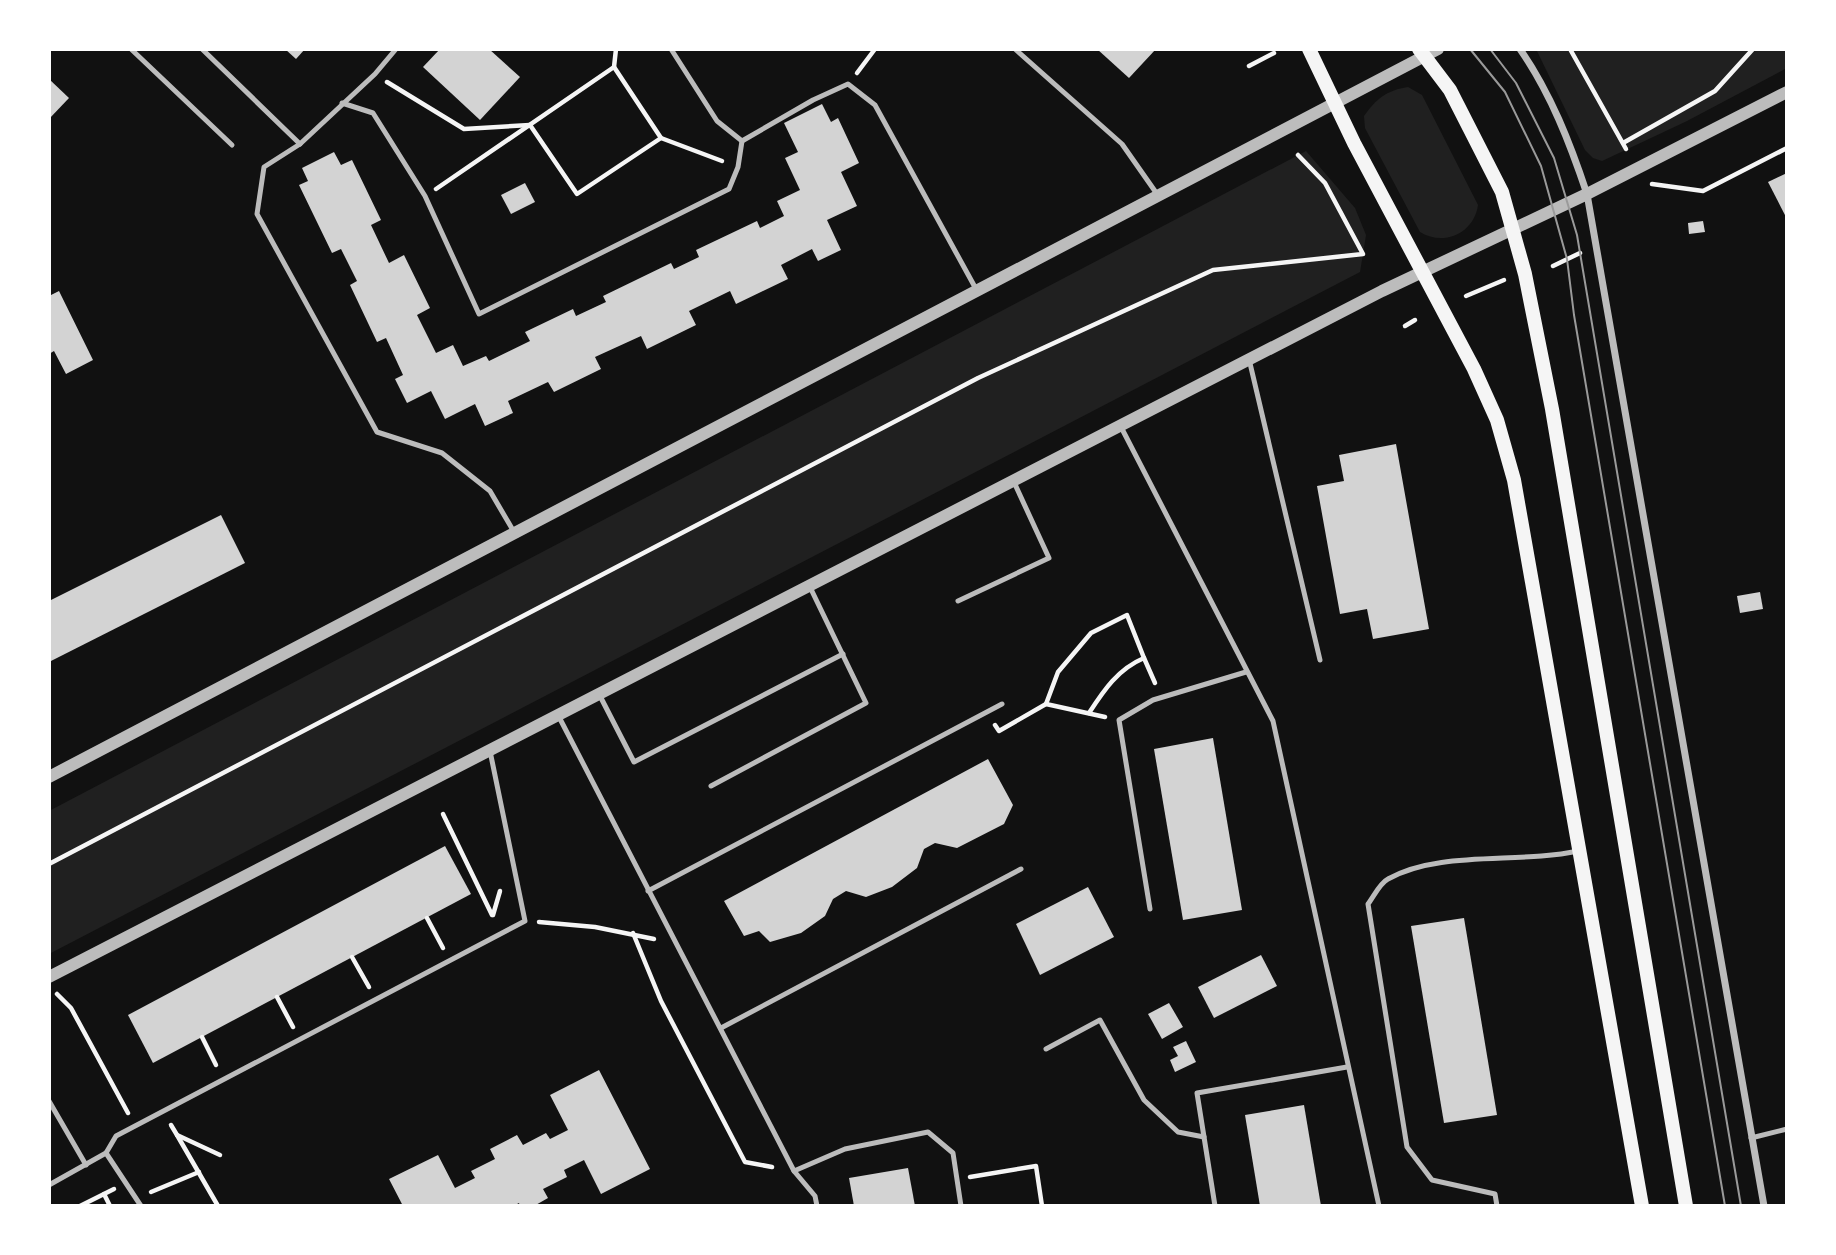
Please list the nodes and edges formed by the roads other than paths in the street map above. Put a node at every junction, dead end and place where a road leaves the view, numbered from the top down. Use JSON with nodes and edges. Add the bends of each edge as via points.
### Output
{"nodes":[{"id":1,"x":131,"y":49,"type":"edge"},
{"id":2,"x":202,"y":49,"type":"edge"},
{"id":3,"x":396,"y":49,"type":"edge"},
{"id":4,"x":671,"y":49,"type":"edge"},
{"id":5,"x":1015,"y":49,"type":"edge"},
{"id":6,"x":1309,"y":49,"type":"edge"},
{"id":7,"x":1520,"y":49,"type":"edge"},
{"id":8,"x":1428,"y":51,"type":"edge"},
{"id":9,"x":1787,"y":92,"type":"edge"},
{"id":10,"x":342,"y":103,"type":"junction"},
{"id":11,"x":1334,"y":104,"type":"junction"},
{"id":12,"x":742,"y":141,"type":"junction"},
{"id":13,"x":300,"y":144,"type":"junction"},
{"id":14,"x":232,"y":145,"type":"dead end"},
{"id":15,"x":1587,"y":194,"type":"junction"},
{"id":16,"x":1159,"y":196,"type":"junction"},
{"id":17,"x":1514,"y":229,"type":"junction"},
{"id":18,"x":1423,"y":272,"type":"junction"},
{"id":19,"x":977,"y":292,"type":"junction"},
{"id":20,"x":1249,"y":359,"type":"junction"},
{"id":21,"x":1120,"y":425,"type":"junction"},
{"id":22,"x":1013,"y":480,"type":"junction"},
{"id":23,"x":515,"y":534,"type":"junction"},
{"id":24,"x":809,"y":586,"type":"junction"},
{"id":25,"x":958,"y":601,"type":"dead end"},
{"id":26,"x":843,"y":654,"type":"junction"},
{"id":27,"x":1320,"y":660,"type":"dead end"},
{"id":28,"x":1246,"y":672,"type":"junction"},
{"id":29,"x":599,"y":694,"type":"junction"},
{"id":30,"x":1002,"y":704,"type":"dead end"},
{"id":31,"x":558,"y":715,"type":"junction"},
{"id":32,"x":490,"y":749,"type":"junction"},
{"id":33,"x":49,"y":777,"type":"edge"},
{"id":34,"x":711,"y":786,"type":"dead end"},
{"id":35,"x":1581,"y":850,"type":"junction"},
{"id":36,"x":1021,"y":869,"type":"dead end"},
{"id":37,"x":648,"y":891,"type":"junction"},
{"id":38,"x":1150,"y":909,"type":"dead end"},
{"id":39,"x":49,"y":977,"type":"edge"},
{"id":40,"x":720,"y":1028,"type":"junction"},
{"id":41,"x":1046,"y":1049,"type":"dead end"},
{"id":42,"x":1347,"y":1067,"type":"junction"},
{"id":43,"x":49,"y":1101,"type":"edge"},
{"id":44,"x":1787,"y":1129,"type":"edge"},
{"id":45,"x":1204,"y":1136,"type":"junction"},
{"id":46,"x":1751,"y":1138,"type":"junction"},
{"id":47,"x":106,"y":1153,"type":"junction"},
{"id":48,"x":86,"y":1165,"type":"junction"},
{"id":49,"x":794,"y":1171,"type":"junction"},
{"id":50,"x":49,"y":1185,"type":"edge"},
{"id":51,"x":141,"y":1206,"type":"edge"},
{"id":52,"x":817,"y":1206,"type":"edge"},
{"id":53,"x":961,"y":1206,"type":"edge"},
{"id":54,"x":1215,"y":1206,"type":"edge"},
{"id":55,"x":1379,"y":1206,"type":"edge"},
{"id":56,"x":1497,"y":1206,"type":"edge"},
{"id":57,"x":1642,"y":1206,"type":"edge"},
{"id":58,"x":1686,"y":1206,"type":"edge"},
{"id":59,"x":1763,"y":1206,"type":"edge"}],
"edges":[{"from":1,"to":14,"type":"lane"},
{"from":2,"to":13,"type":"lane"},
{"from":3,"to":10,"type":"lane"},
{"from":4,"to":12,"type":"lane","via":[[717,121]]},
{"from":5,"to":16,"type":"lane","via":[[1122,144]]},
{"from":6,"to":11,"type":"main road"},
{"from":7,"to":15,"type":"street","via":[[1552,101]]},
{"from":8,"to":11,"type":"street"},
{"from":8,"to":17,"type":"main road","via":[[1502,192]]},
{"from":9,"to":15,"type":"street"},
{"from":10,"to":12,"type":"lane","via":[[373,114],[425,196],[479,314],[729,189]]},
{"from":10,"to":13,"type":"lane"},
{"from":11,"to":16,"type":"street"},
{"from":11,"to":18,"type":"main road"},
{"from":12,"to":19,"type":"lane","via":[[848,84],[875,105]]},
{"from":13,"to":23,"type":"lane","via":[[264,167],[257,214],[363,408],[377,432],[442,453],[490,491]]},
{"from":15,"to":17,"type":"street"},
{"from":15,"to":46,"type":"street"},
{"from":16,"to":19,"type":"street"},
{"from":17,"to":18,"type":"street"},
{"from":17,"to":58,"type":"main road","via":[[1552,409]]},
{"from":18,"to":20,"type":"street"},
{"from":18,"to":35,"type":"main road","via":[[1497,420],[1514,480]]},
{"from":19,"to":23,"type":"street"},
{"from":20,"to":21,"type":"street"},
{"from":20,"to":27,"type":"lane"},
{"from":21,"to":22,"type":"street"},
{"from":21,"to":28,"type":"lane"},
{"from":22,"to":24,"type":"street"},
{"from":22,"to":25,"type":"lane","via":[[1049,558]]},
{"from":23,"to":33,"type":"street"},
{"from":24,"to":26,"type":"lane"},
{"from":24,"to":29,"type":"street"},
{"from":26,"to":29,"type":"lane","via":[[634,762]]},
{"from":26,"to":34,"type":"lane","via":[[866,703]]},
{"from":28,"to":38,"type":"lane","via":[[1153,700],[1119,720]]},
{"from":28,"to":42,"type":"lane","via":[[1273,721]]},
{"from":29,"to":31,"type":"street"},
{"from":30,"to":37,"type":"lane"},
{"from":31,"to":32,"type":"street"},
{"from":31,"to":37,"type":"lane"},
{"from":32,"to":39,"type":"street"},
{"from":32,"to":47,"type":"lane","via":[[525,921],[116,1136]]},
{"from":35,"to":56,"type":"lane","via":[[1521,859],[1429,863],[1385,880],[1368,904],[1408,1147],[1432,1180],[1495,1194]]},
{"from":35,"to":57,"type":"main road"},
{"from":36,"to":40,"type":"lane"},
{"from":37,"to":40,"type":"lane"},
{"from":40,"to":49,"type":"lane"},
{"from":41,"to":45,"type":"lane","via":[[1100,1020],[1144,1100],[1178,1132]]},
{"from":42,"to":45,"type":"lane","via":[[1197,1093]]},
{"from":42,"to":55,"type":"lane"},
{"from":43,"to":48,"type":"lane"},
{"from":44,"to":46,"type":"lane"},
{"from":45,"to":54,"type":"lane"},
{"from":46,"to":59,"type":"street"},
{"from":47,"to":48,"type":"lane"},
{"from":47,"to":51,"type":"lane"},
{"from":48,"to":50,"type":"lane"},
{"from":49,"to":52,"type":"lane","via":[[815,1196]]},
{"from":49,"to":53,"type":"lane","via":[[845,1149],[928,1132],[954,1153]]}]}
